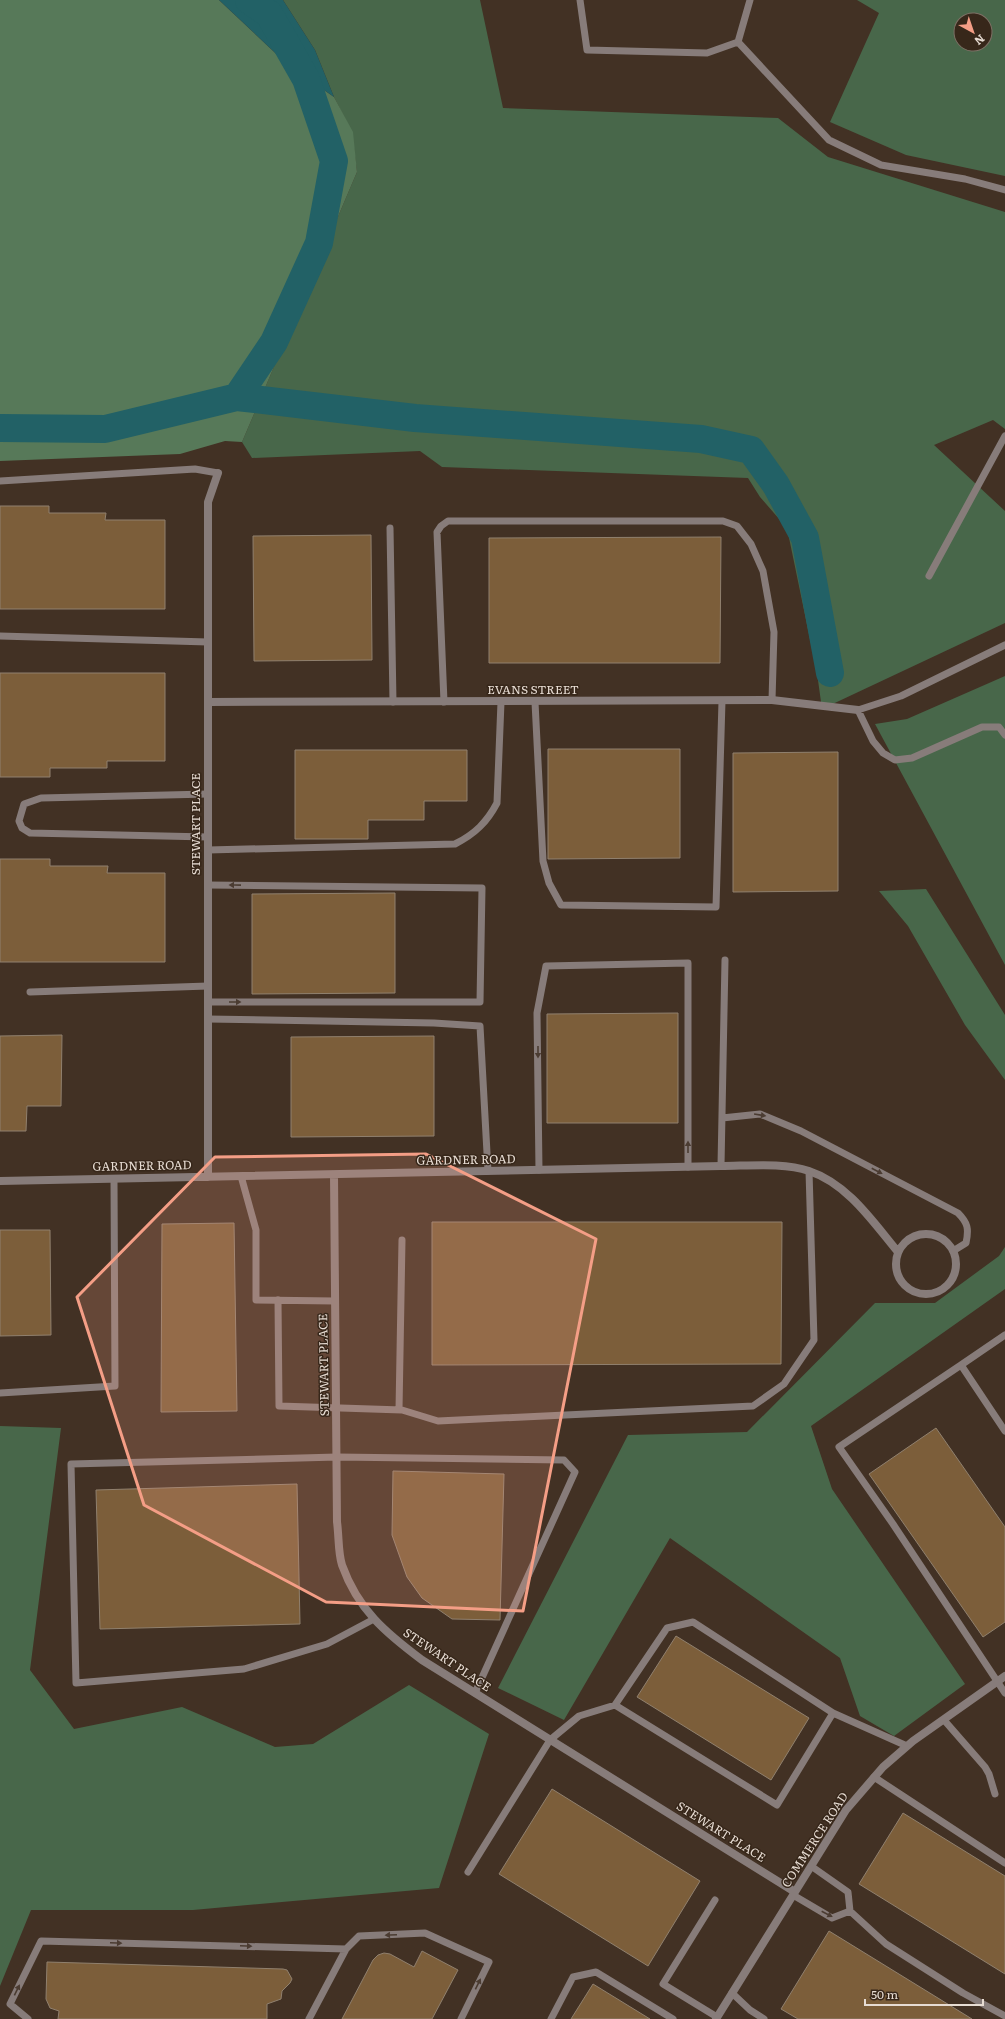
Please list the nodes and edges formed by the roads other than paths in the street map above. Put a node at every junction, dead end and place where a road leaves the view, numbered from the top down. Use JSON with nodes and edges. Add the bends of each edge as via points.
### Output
{"nodes":[{"id":1,"x":580,"y":0,"type":"edge"},
{"id":2,"x":750,"y":0,"type":"edge"},
{"id":3,"x":738,"y":42,"type":"junction"},
{"id":4,"x":1005,"y":190,"type":"edge"},
{"id":5,"x":1005,"y":436,"type":"edge"},
{"id":6,"x":218,"y":473,"type":"joint"},
{"id":7,"x":0,"y":481,"type":"edge"},
{"id":8,"x":390,"y":528,"type":"dead end"},
{"id":9,"x":929,"y":576,"type":"dead end"},
{"id":10,"x":0,"y":636,"type":"edge"},
{"id":11,"x":208,"y":642,"type":"junction"},
{"id":12,"x":1005,"y":645,"type":"edge"},
{"id":13,"x":772,"y":700,"type":"junction"},
{"id":14,"x":722,"y":701,"type":"junction"},
{"id":15,"x":208,"y":702,"type":"junction"},
{"id":16,"x":394,"y":702,"type":"junction"},
{"id":17,"x":444,"y":702,"type":"junction"},
{"id":18,"x":501,"y":702,"type":"junction"},
{"id":19,"x":535,"y":702,"type":"junction"},
{"id":20,"x":858,"y":710,"type":"junction"},
{"id":21,"x":1002,"y":726,"type":"edge"},
{"id":22,"x":1005,"y":735,"type":"edge"},
{"id":23,"x":208,"y":794,"type":"junction"},
{"id":24,"x":208,"y":838,"type":"junction"},
{"id":25,"x":208,"y":850,"type":"junction"},
{"id":26,"x":208,"y":885,"type":"junction"},
{"id":27,"x":725,"y":960,"type":"dead end"},
{"id":28,"x":208,"y":986,"type":"junction"},
{"id":29,"x":30,"y":992,"type":"dead end"},
{"id":30,"x":208,"y":1002,"type":"junction"},
{"id":31,"x":208,"y":1019,"type":"junction"},
{"id":32,"x":722,"y":1118,"type":"junction"},
{"id":33,"x":688,"y":1166,"type":"junction"},
{"id":34,"x":721,"y":1166,"type":"junction"},
{"id":35,"x":539,"y":1170,"type":"junction"},
{"id":36,"x":488,"y":1171,"type":"junction"},
{"id":37,"x":809,"y":1171,"type":"junction"},
{"id":38,"x":334,"y":1175,"type":"junction"},
{"id":39,"x":241,"y":1176,"type":"junction"},
{"id":40,"x":208,"y":1177,"type":"junction"},
{"id":41,"x":114,"y":1179,"type":"junction"},
{"id":42,"x":0,"y":1180,"type":"edge"},
{"id":43,"x":402,"y":1240,"type":"dead end"},
{"id":44,"x":954,"y":1251,"type":"junction"},
{"id":45,"x":898,"y":1252,"type":"junction"},
{"id":46,"x":278,"y":1300,"type":"junction"},
{"id":47,"x":335,"y":1301,"type":"junction"},
{"id":48,"x":1005,"y":1335,"type":"edge"},
{"id":49,"x":961,"y":1365,"type":"junction"},
{"id":50,"x":0,"y":1393,"type":"edge"},
{"id":51,"x":336,"y":1408,"type":"junction"},
{"id":52,"x":399,"y":1410,"type":"junction"},
{"id":53,"x":1005,"y":1431,"type":"edge"},
{"id":54,"x":337,"y":1457,"type":"junction"},
{"id":55,"x":374,"y":1619,"type":"junction"},
{"id":56,"x":1002,"y":1678,"type":"edge"},
{"id":57,"x":475,"y":1693,"type":"junction"},
{"id":58,"x":1005,"y":1693,"type":"edge"},
{"id":59,"x":615,"y":1705,"type":"junction"},
{"id":60,"x":833,"y":1713,"type":"junction"},
{"id":61,"x":944,"y":1720,"type":"junction"},
{"id":62,"x":550,"y":1740,"type":"junction"},
{"id":63,"x":907,"y":1746,"type":"junction"},
{"id":64,"x":874,"y":1777,"type":"junction"},
{"id":65,"x":995,"y":1794,"type":"dead end"},
{"id":66,"x":1005,"y":1863,"type":"edge"},
{"id":67,"x":811,"y":1866,"type":"junction"},
{"id":68,"x":468,"y":1872,"type":"dead end"},
{"id":69,"x":794,"y":1894,"type":"junction"},
{"id":70,"x":715,"y":1900,"type":"dead end"},
{"id":71,"x":850,"y":1911,"type":"junction"},
{"id":72,"x":346,"y":1949,"type":"junction"},
{"id":73,"x":732,"y":1993,"type":"junction"},
{"id":74,"x":1005,"y":2016,"type":"edge"},
{"id":75,"x":716,"y":2018,"type":"edge"},
{"id":76,"x":28,"y":2019,"type":"edge"},
{"id":77,"x":309,"y":2019,"type":"edge"},
{"id":78,"x":461,"y":2019,"type":"edge"},
{"id":79,"x":551,"y":2019,"type":"edge"},
{"id":80,"x":673,"y":2019,"type":"edge"},
{"id":81,"x":764,"y":2019,"type":"edge"}],
"edges":[{"from":1,"to":3,"type":"lane","via":[[587,50],[707,54]]},
{"from":2,"to":3,"type":"lane"},
{"from":3,"to":4,"type":"lane","via":[[829,140],[881,165],[965,179]]},
{"from":5,"to":9,"type":"lane"},
{"from":6,"to":7,"type":"lane","via":[[195,469]]},
{"from":6,"to":11,"type":"street","name":"STEWART PLACE","via":[[208,502]]},
{"from":8,"to":16,"type":"lane"},
{"from":10,"to":11,"type":"lane"},
{"from":11,"to":15,"type":"street","name":"STEWART PLACE"},
{"from":12,"to":20,"type":"lane","via":[[901,696]]},
{"from":13,"to":14,"type":"street","name":"EVANS STREET"},
{"from":13,"to":17,"type":"lane","via":[[774,632],[763,572],[751,544],[737,526],[723,521],[448,520],[437,532]]},
{"from":13,"to":20,"type":"street","name":"EVANS STREET"},
{"from":14,"to":19,"type":"street","name":"EVANS STREET"},
{"from":14,"to":19,"type":"lane","via":[[716,907],[561,905],[549,883],[543,861]]},
{"from":15,"to":16,"type":"street","name":"EVANS STREET"},
{"from":15,"to":23,"type":"street","name":"STEWART PLACE"},
{"from":16,"to":17,"type":"street","name":"EVANS STREET"},
{"from":17,"to":18,"type":"street","name":"EVANS STREET"},
{"from":18,"to":19,"type":"street","name":"EVANS STREET"},
{"from":18,"to":25,"type":"lane","via":[[497,804],[489,818],[455,844]]},
{"from":20,"to":21,"type":"lane","via":[[873,741],[882,753],[895,760],[912,758],[982,727]]},
{"from":21,"to":22,"type":"lane"},
{"from":23,"to":24,"type":"street","name":"STEWART PLACE"},
{"from":23,"to":24,"type":"lane","via":[[42,798],[24,804],[19,821],[22,828],[30,834]]},
{"from":24,"to":25,"type":"street","name":"STEWART PLACE"},
{"from":25,"to":26,"type":"street","name":"STEWART PLACE"},
{"from":26,"to":28,"type":"street","name":"STEWART PLACE"},
{"from":30,"to":26,"type":"lane","one_way":true,"via":[[480,1002],[482,888]]},
{"from":27,"to":32,"type":"lane"},
{"from":28,"to":29,"type":"lane"},
{"from":28,"to":30,"type":"street","name":"STEWART PLACE"},
{"from":30,"to":31,"type":"street","name":"STEWART PLACE"},
{"from":31,"to":36,"type":"lane","via":[[480,1026]]},
{"from":31,"to":40,"type":"street","name":"STEWART PLACE"},
{"from":32,"to":34,"type":"lane"},
{"from":32,"to":44,"type":"lane","one_way":true,"via":[[760,1114],[801,1131],[958,1213],[966,1221],[968,1231],[966,1243]]},
{"from":33,"to":34,"type":"street","name":"GARDNER ROAD"},
{"from":33,"to":35,"type":"street","name":"GARDNER ROAD"},
{"from":33,"to":35,"type":"lane","one_way":true,"via":[[688,963],[546,966],[538,1013]]},
{"from":34,"to":37,"type":"street","name":"GARDNER ROAD","via":[[788,1167]]},
{"from":35,"to":36,"type":"street","name":"GARDNER ROAD"},
{"from":36,"to":38,"type":"street","name":"GARDNER ROAD"},
{"from":37,"to":45,"type":"street","name":"GARDNER ROAD","via":[[830,1181],[853,1198]]},
{"from":37,"to":52,"type":"lane","via":[[814,1340],[784,1384],[753,1406],[438,1421]]},
{"from":38,"to":39,"type":"street","name":"GARDNER ROAD"},
{"from":38,"to":47,"type":"street","name":"STEWART PLACE"},
{"from":39,"to":40,"type":"street","name":"GARDNER ROAD"},
{"from":39,"to":46,"type":"lane","via":[[256,1230],[256,1300]]},
{"from":40,"to":41,"type":"street","name":"GARDNER ROAD"},
{"from":41,"to":42,"type":"street","name":"GARDNER ROAD"},
{"from":41,"to":50,"type":"lane","via":[[115,1386]]},
{"from":43,"to":52,"type":"lane"},
{"from":44,"to":45,"type":"street","via":[[940,1237],[927,1233],[909,1238]]},
{"from":44,"to":45,"type":"street","via":[[956,1268],[953,1277],[946,1287],[928,1294],[919,1293],[903,1283],[897,1267]]},
{"from":46,"to":47,"type":"lane"},
{"from":46,"to":51,"type":"lane","via":[[278,1406]]},
{"from":47,"to":51,"type":"street","name":"STEWART PLACE"},
{"from":48,"to":49,"type":"lane"},
{"from":49,"to":53,"type":"lane"},
{"from":49,"to":56,"type":"lane","via":[[839,1447]]},
{"from":51,"to":52,"type":"lane"},
{"from":51,"to":54,"type":"street","name":"STEWART PLACE"},
{"from":54,"to":55,"type":"street","name":"STEWART PLACE","via":[[337,1522],[342,1564],[356,1595]]},
{"from":54,"to":55,"type":"lane","via":[[71,1464],[76,1683],[244,1669],[328,1644]]},
{"from":54,"to":57,"type":"lane","via":[[564,1460],[575,1472]]},
{"from":55,"to":57,"type":"street","name":"STEWART PLACE","via":[[390,1636],[422,1660]]},
{"from":56,"to":58,"type":"lane"},
{"from":56,"to":61,"type":"street","name":"COMMERCE ROAD"},
{"from":57,"to":62,"type":"street","name":"STEWART PLACE"},
{"from":59,"to":60,"type":"lane","via":[[667,1628],[693,1622]]},
{"from":59,"to":60,"type":"lane","via":[[776,1805]]},
{"from":59,"to":62,"type":"lane","via":[[579,1716]]},
{"from":60,"to":63,"type":"lane"},
{"from":61,"to":63,"type":"street","name":"COMMERCE ROAD"},
{"from":61,"to":65,"type":"lane","via":[[985,1766],[990,1774]]},
{"from":62,"to":68,"type":"lane"},
{"from":62,"to":69,"type":"street","name":"STEWART PLACE"},
{"from":63,"to":64,"type":"street","name":"COMMERCE ROAD"},
{"from":64,"to":66,"type":"lane"},
{"from":64,"to":67,"type":"street","name":"COMMERCE ROAD","via":[[846,1810]]},
{"from":67,"to":69,"type":"street","name":"COMMERCE ROAD"},
{"from":67,"to":71,"type":"lane","via":[[848,1892]]},
{"from":69,"to":71,"type":"lane","one_way":true,"via":[[832,1918]]},
{"from":69,"to":73,"type":"street","name":"COMMERCE ROAD"},
{"from":70,"to":75,"type":"lane","via":[[663,1984]]},
{"from":71,"to":74,"type":"lane","via":[[886,1944],[963,1993]]},
{"from":76,"to":72,"type":"lane","one_way":true,"via":[[10,2004],[41,1941]]},
{"from":72,"to":77,"type":"lane"},
{"from":78,"to":72,"type":"lane","one_way":true,"via":[[490,1962],[425,1933],[359,1936]]},
{"from":73,"to":75,"type":"street","name":"COMMERCE ROAD"},
{"from":73,"to":81,"type":"lane"},
{"from":79,"to":80,"type":"lane","via":[[573,1977],[596,1972]]}]}
